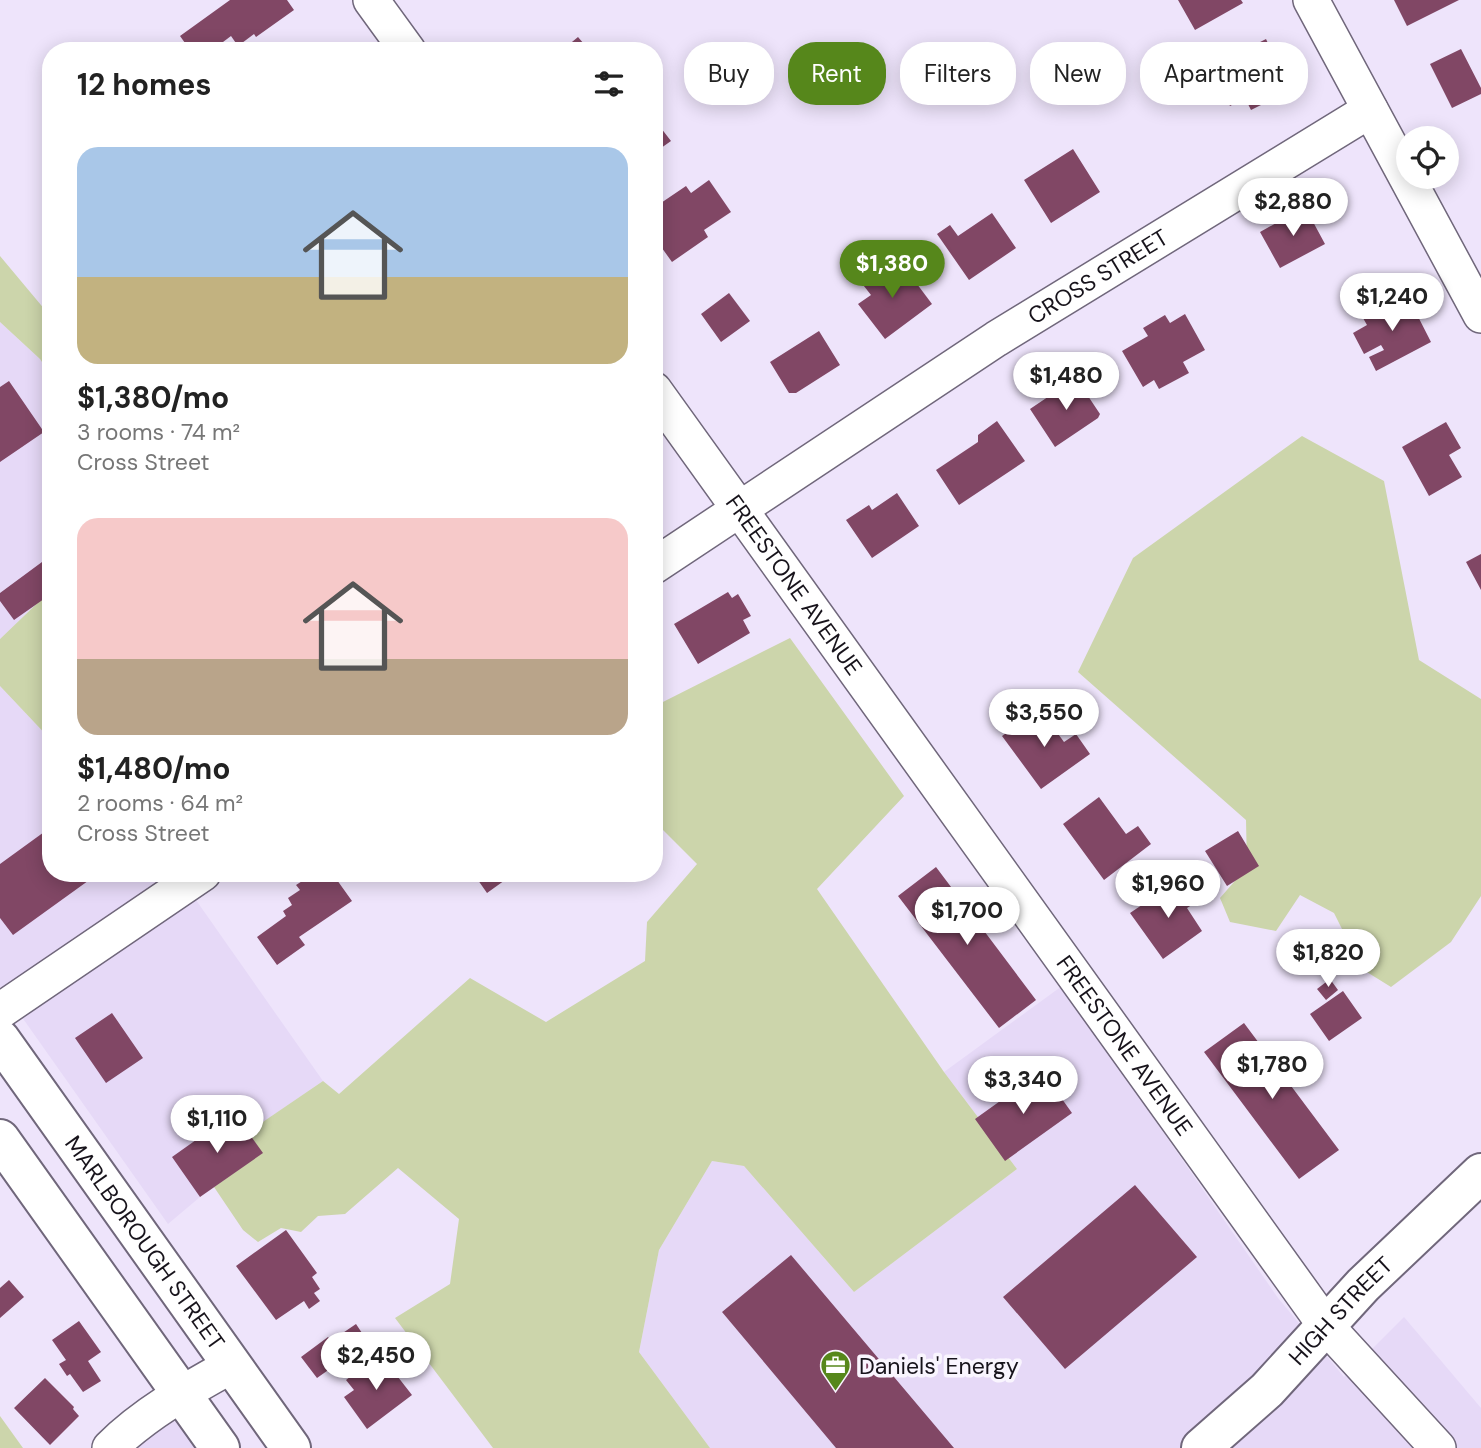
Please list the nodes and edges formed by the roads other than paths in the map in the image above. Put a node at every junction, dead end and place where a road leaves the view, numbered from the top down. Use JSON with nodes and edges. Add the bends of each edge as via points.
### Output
{"nodes":[{"id":1,"x":371,"y":0,"type":"edge"},
{"id":2,"x":1311,"y":0,"type":"edge"},
{"id":3,"x":401,"y":42,"type":"edge"},
{"id":4,"x":1370,"y":110,"type":"junction"},
{"id":5,"x":1481,"y":316,"type":"edge"},
{"id":6,"x":663,"y":402,"type":"edge"},
{"id":7,"x":740,"y":508,"type":"junction"},
{"id":8,"x":663,"y":560,"type":"edge"},
{"id":9,"x":190,"y":882,"type":"edge"},
{"id":10,"x":0,"y":1011,"type":"edge"},
{"id":11,"x":0,"y":1039,"type":"edge"},
{"id":12,"x":0,"y":1139,"type":"edge"},
{"id":13,"x":1481,"y":1173,"type":"edge"},
{"id":14,"x":1326,"y":1326,"type":"junction"},
{"id":15,"x":232,"y":1365,"type":"junction"},
{"id":16,"x":181,"y":1393,"type":"junction"},
{"id":17,"x":110,"y":1448,"type":"edge"},
{"id":18,"x":220,"y":1448,"type":"edge"},
{"id":19,"x":291,"y":1448,"type":"edge"},
{"id":20,"x":1201,"y":1448,"type":"edge"},
{"id":21,"x":1438,"y":1448,"type":"edge"}],
"edges":[{"from":1,"to":3,"type":"street"},
{"from":2,"to":4,"type":"street"},
{"from":4,"to":5,"type":"street"},
{"from":4,"to":7,"type":"street","name":"CROSS STREET","via":[[996,339]]},
{"from":6,"to":7,"type":"street","name":"FREESTONE AVENUE"},
{"from":7,"to":8,"type":"street","name":"CROSS STREET"},
{"from":7,"to":14,"type":"street","name":"FREESTONE AVENUE"},
{"from":9,"to":10,"type":"street"},
{"from":11,"to":15,"type":"main road","name":"MARLBOROUGH STREET"},
{"from":12,"to":16,"type":"main road"},
{"from":13,"to":14,"type":"main road","name":"HIGH STREET"},
{"from":14,"to":20,"type":"main road","name":"HIGH STREET","via":[[1267,1390]]},
{"from":14,"to":21,"type":"street","name":"FREESTONE AVENUE"},
{"from":15,"to":16,"type":"street"},
{"from":15,"to":19,"type":"main road","name":"MARLBOROUGH STREET"},
{"from":16,"to":17,"type":"street"},
{"from":16,"to":18,"type":"main road"}]}
